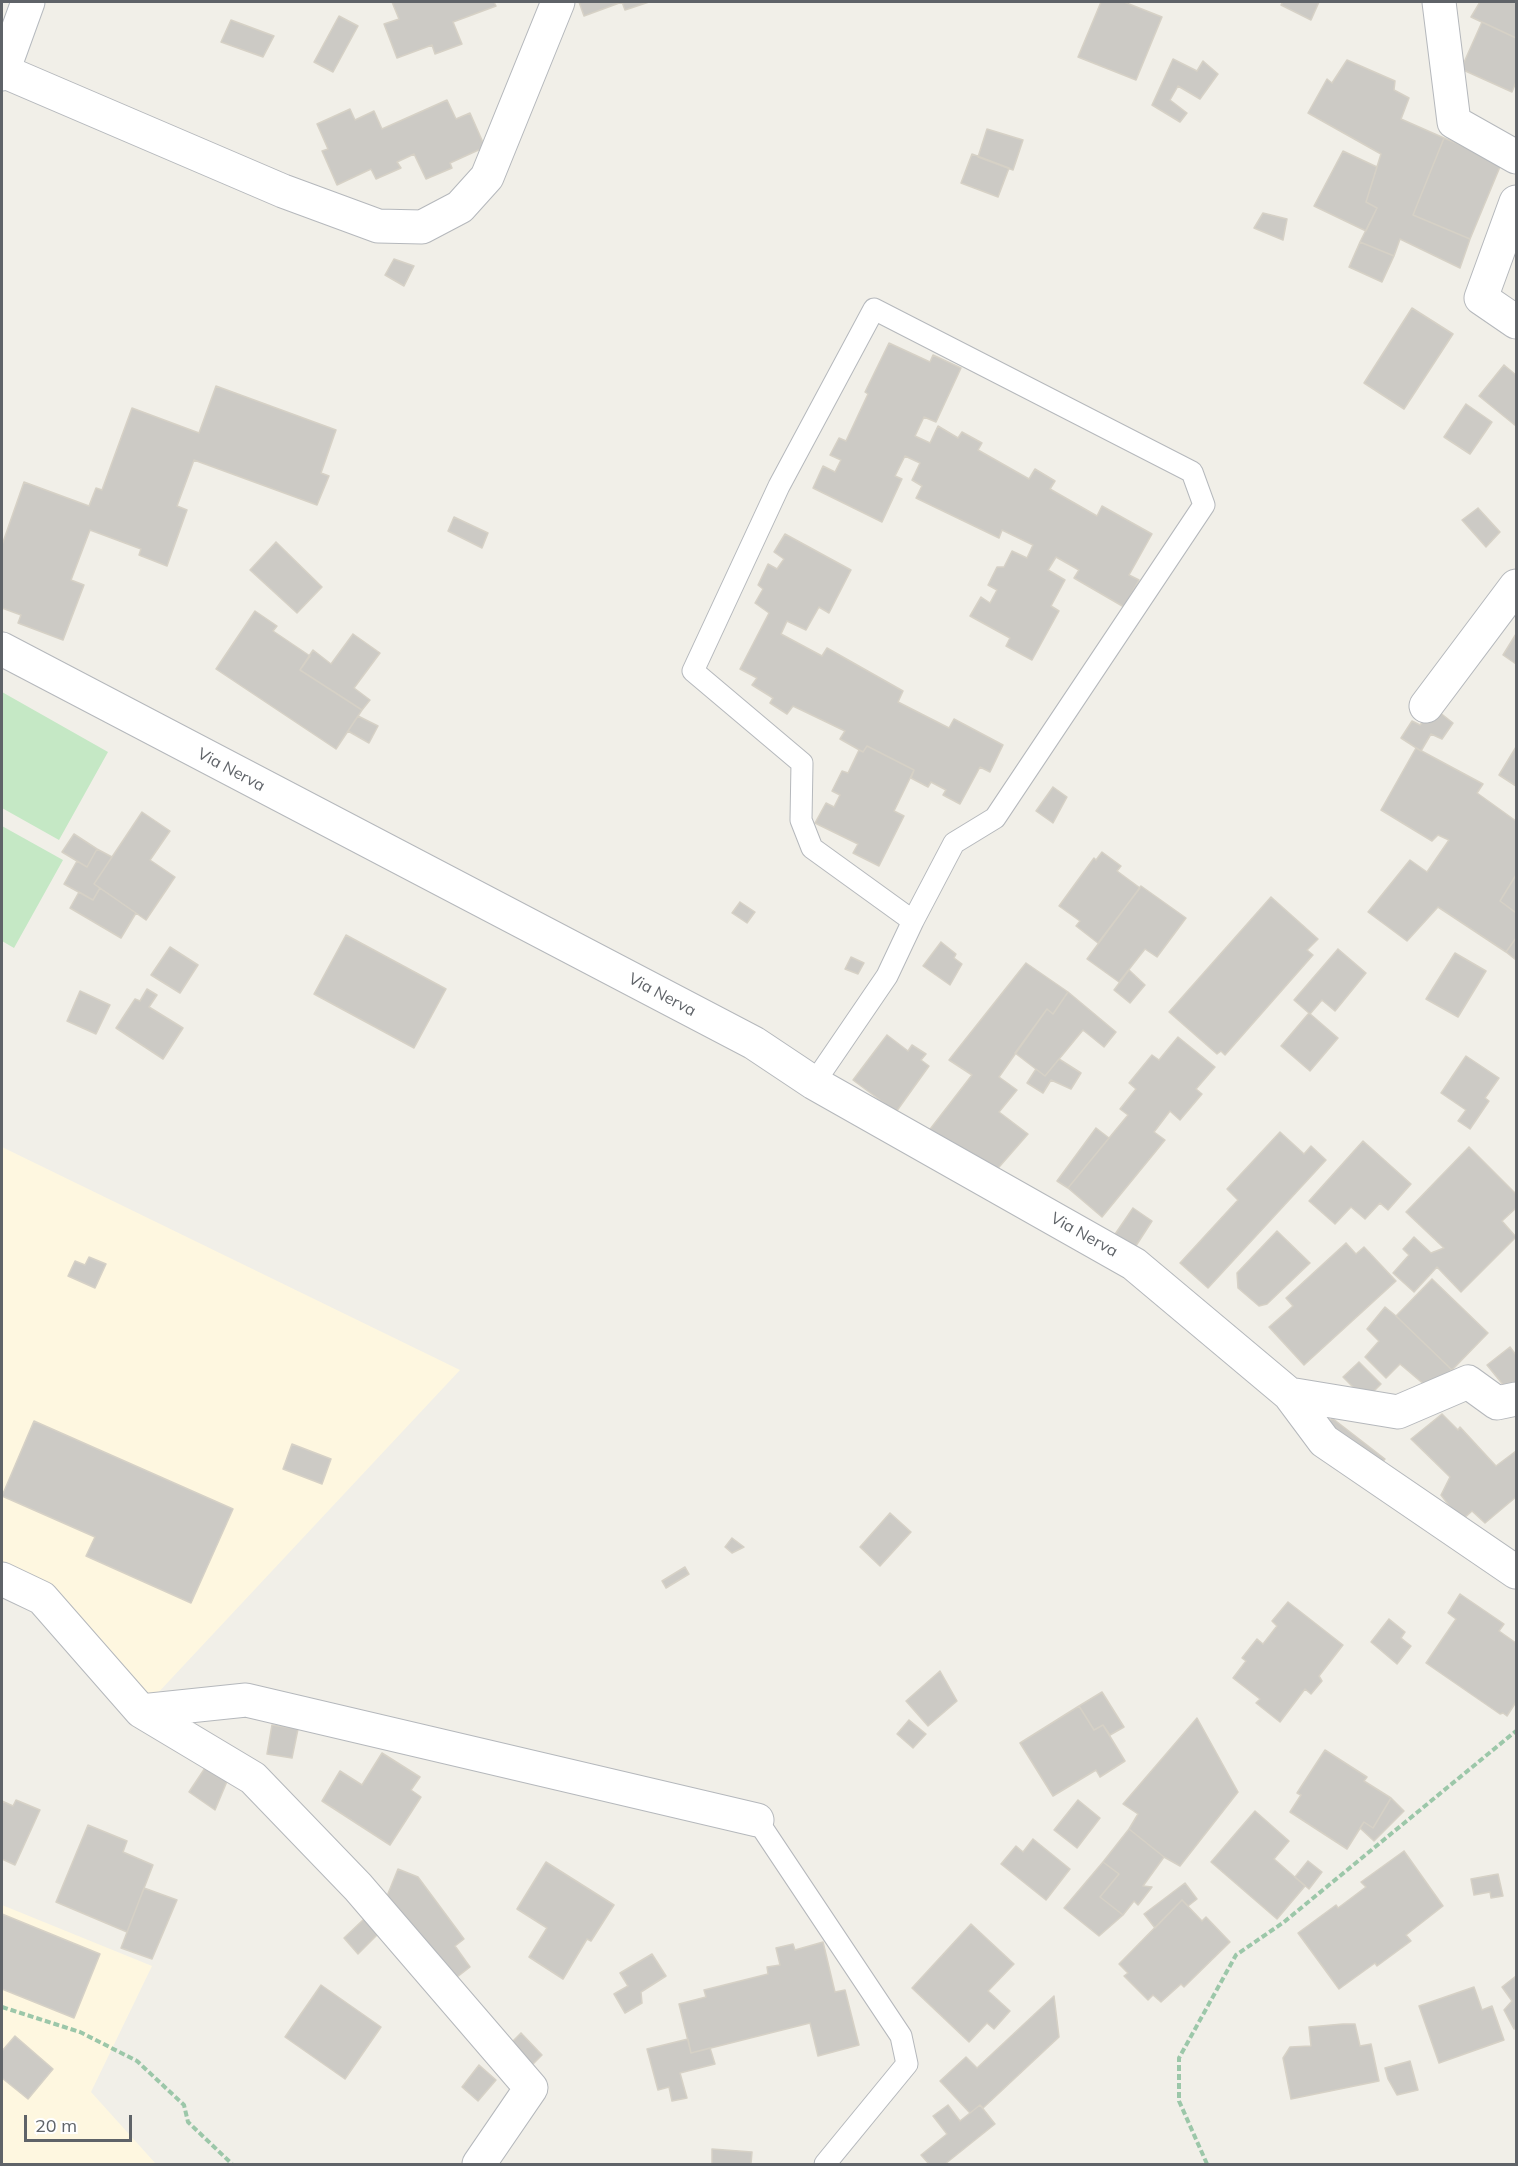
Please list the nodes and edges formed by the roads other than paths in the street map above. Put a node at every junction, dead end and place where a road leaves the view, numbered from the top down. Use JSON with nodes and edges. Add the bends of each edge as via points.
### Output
{"nodes":[{"id":1,"x":28,"y":2,"type":"edge"},
{"id":2,"x":558,"y":2,"type":"edge"},
{"id":3,"x":1439,"y":2,"type":"edge"},
{"id":4,"x":2,"y":72,"type":"edge"},
{"id":5,"x":1516,"y":157,"type":"edge"},
{"id":6,"x":1516,"y":202,"type":"edge"},
{"id":7,"x":1516,"y":322,"type":"edge"},
{"id":8,"x":1516,"y":586,"type":"edge"},
{"id":9,"x":2,"y":649,"type":"edge"},
{"id":10,"x":1426,"y":706,"type":"dead end"},
{"id":11,"x":913,"y":921,"type":"junction"},
{"id":12,"x":814,"y":1083,"type":"junction"},
{"id":13,"x":1289,"y":1394,"type":"junction"},
{"id":14,"x":1516,"y":1399,"type":"edge"},
{"id":15,"x":1516,"y":1572,"type":"edge"},
{"id":16,"x":2,"y":1579,"type":"edge"},
{"id":17,"x":141,"y":1711,"type":"junction"},
{"id":18,"x":757,"y":1820,"type":"joint"},
{"id":19,"x":479,"y":2164,"type":"edge"},
{"id":20,"x":825,"y":2164,"type":"edge"}],
"edges":[{"from":1,"to":4,"type":"street"},
{"from":2,"to":4,"type":"street","via":[[487,177],[460,207],[422,227],[378,226],[283,191]]},
{"from":3,"to":5,"type":"street","via":[[1454,122]]},
{"from":6,"to":7,"type":"street","via":[[1481,298]]},
{"from":8,"to":10,"type":"street"},
{"from":9,"to":12,"type":"street","name":"Via Nerva","via":[[754,1043]]},
{"from":11,"to":11,"type":"lane","via":[[954,843],[995,818],[1204,505],[1192,472],[873,309],[779,486],[693,671],[802,763],[801,820],[812,848]]},
{"from":11,"to":12,"type":"lane","via":[[887,976]]},
{"from":12,"to":13,"type":"street","name":"Via Nerva","via":[[1134,1264]]},
{"from":13,"to":14,"type":"street","via":[[1398,1412],[1468,1382],[1497,1403]]},
{"from":13,"to":15,"type":"street","name":"Via Nerva","via":[[1324,1441]]},
{"from":16,"to":17,"type":"street","via":[[42,1598]]},
{"from":17,"to":18,"type":"street","via":[[246,1700]]},
{"from":17,"to":19,"type":"street","via":[[253,1778],[358,1887],[531,2088]]},
{"from":18,"to":20,"type":"lane","via":[[901,2036],[907,2064]]}]}
